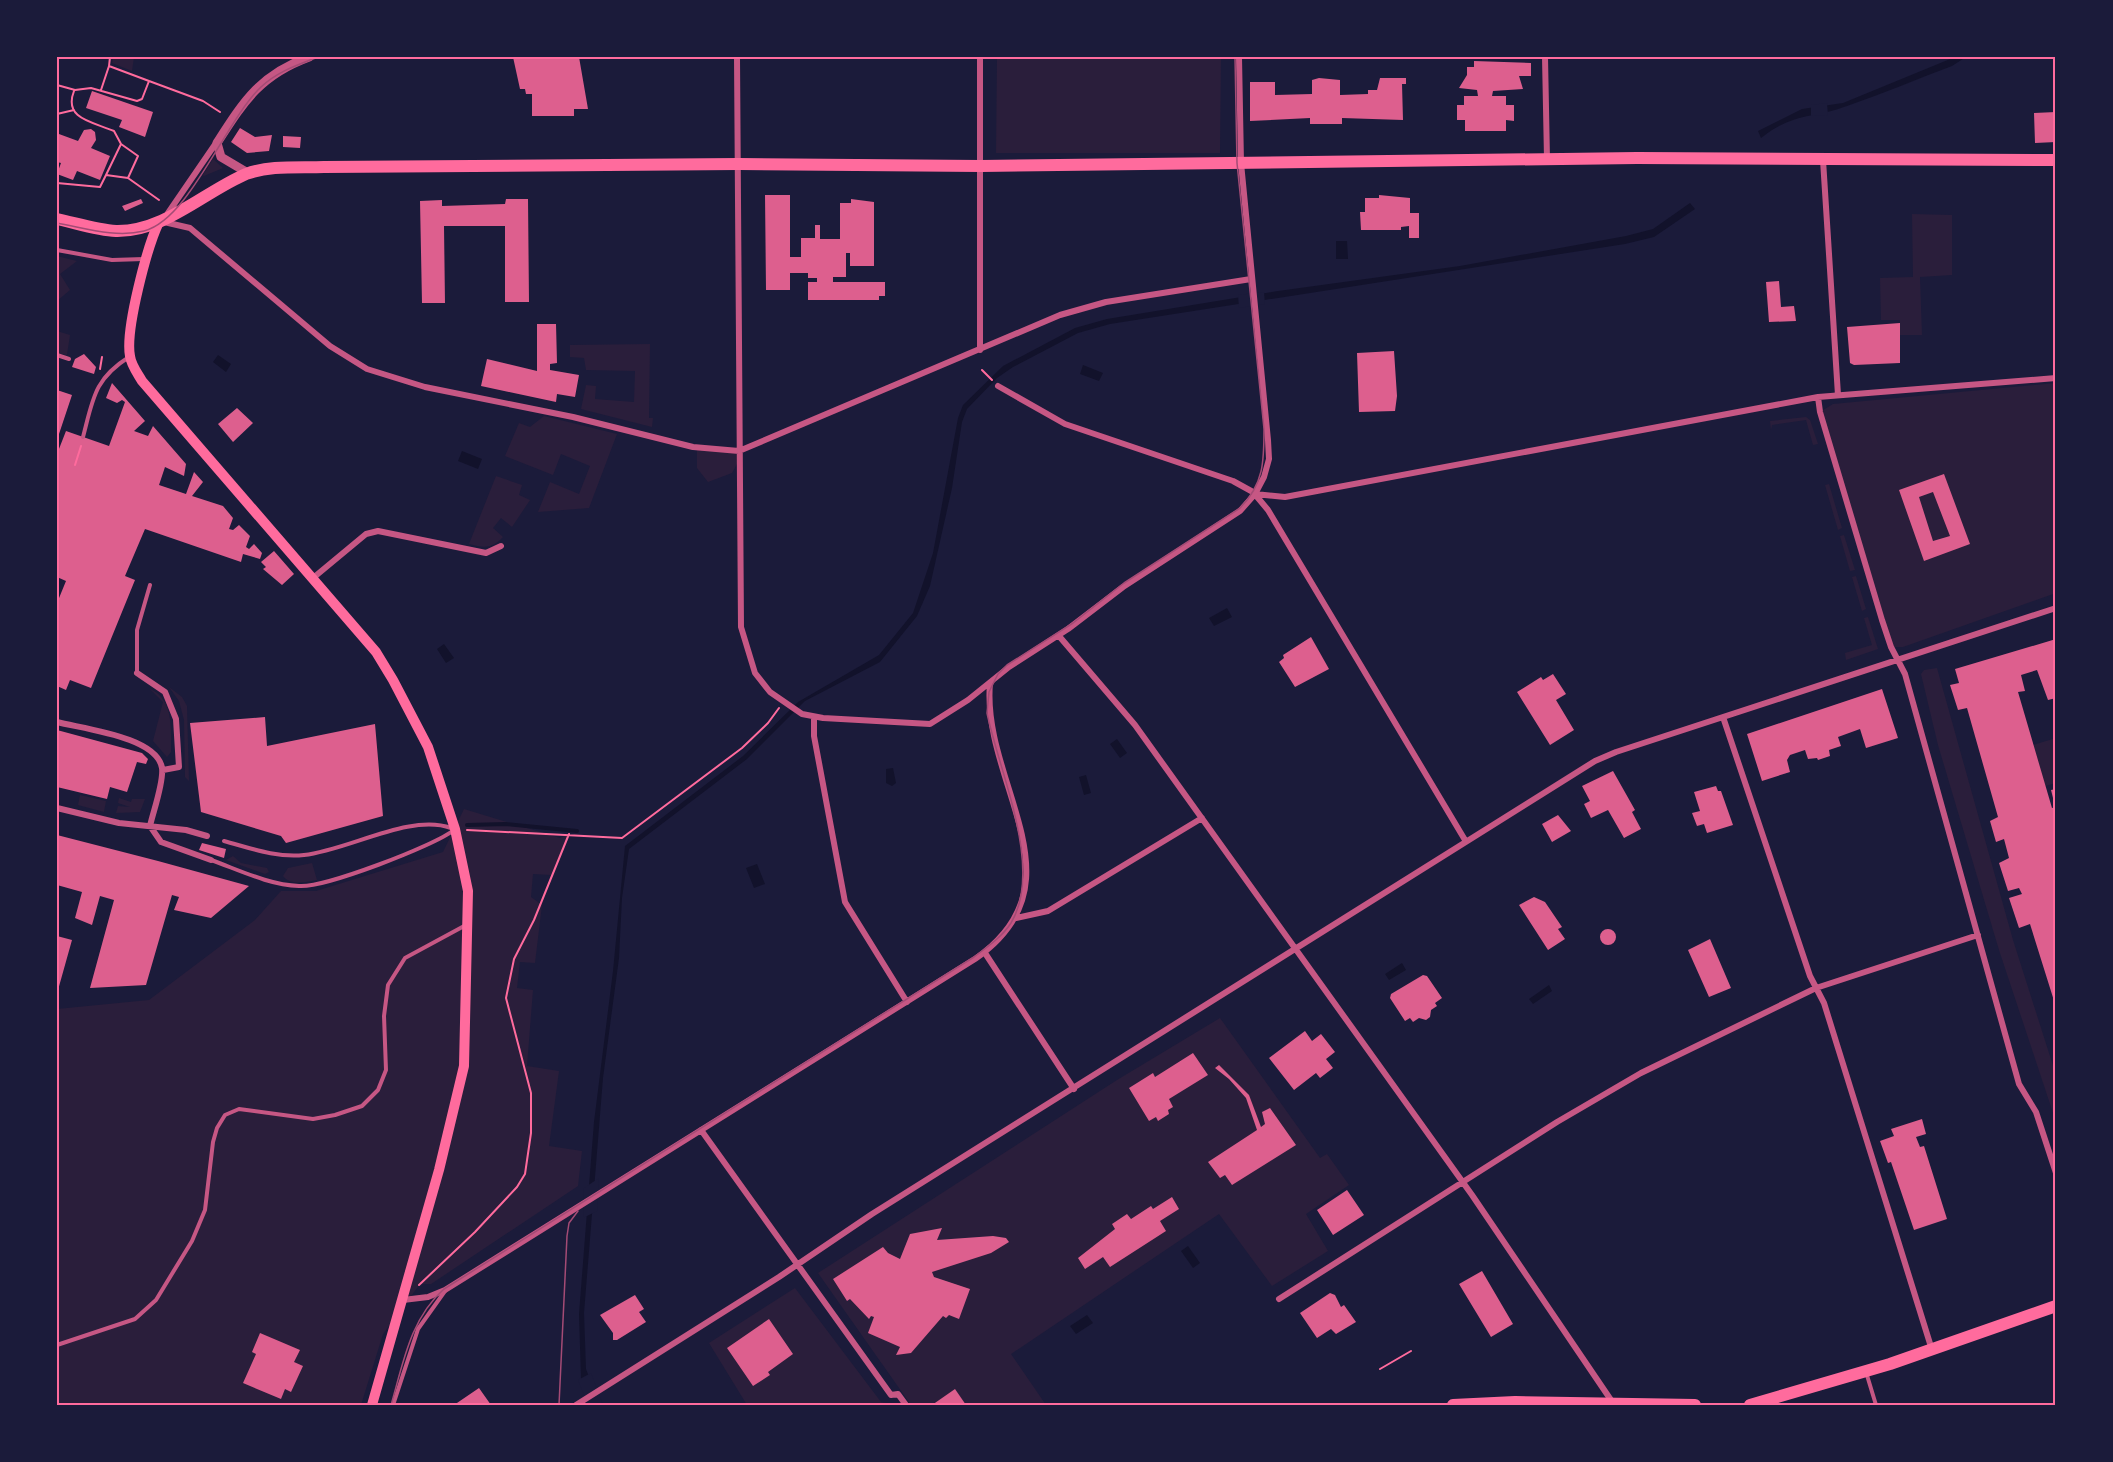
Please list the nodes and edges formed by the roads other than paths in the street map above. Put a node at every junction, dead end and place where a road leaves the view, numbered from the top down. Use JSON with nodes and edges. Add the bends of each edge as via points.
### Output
{"nodes":[{"id":1,"x":309,"y":57,"type":"edge"},
{"id":2,"x":737,"y":57,"type":"edge"},
{"id":3,"x":980,"y":57,"type":"edge"},
{"id":4,"x":1239,"y":57,"type":"edge"},
{"id":5,"x":1545,"y":57,"type":"edge"},
{"id":6,"x":217,"y":143,"type":"junction"},
{"id":7,"x":1547,"y":159,"type":"junction"},
{"id":8,"x":1823,"y":160,"type":"junction"},
{"id":9,"x":2056,"y":160,"type":"edge"},
{"id":10,"x":1241,"y":163,"type":"junction"},
{"id":11,"x":740,"y":164,"type":"junction"},
{"id":12,"x":981,"y":166,"type":"junction"},
{"id":13,"x":248,"y":173,"type":"junction"},
{"id":14,"x":57,"y":219,"type":"edge"},
{"id":15,"x":159,"y":222,"type":"junction"},
{"id":16,"x":57,"y":250,"type":"edge"},
{"id":17,"x":145,"y":259,"type":"junction"},
{"id":18,"x":1251,"y":279,"type":"junction"},
{"id":19,"x":980,"y":350,"type":"junction"},
{"id":20,"x":57,"y":355,"type":"edge"},
{"id":21,"x":130,"y":356,"type":"junction"},
{"id":22,"x":69,"y":359,"type":"dead end"},
{"id":23,"x":2056,"y":378,"type":"edge"},
{"id":24,"x":999,"y":386,"type":"dead end"},
{"id":25,"x":1838,"y":395,"type":"junction"},
{"id":26,"x":1818,"y":397,"type":"junction"},
{"id":27,"x":83,"y":437,"type":"road end"},
{"id":28,"x":739,"y":451,"type":"junction"},
{"id":29,"x":1255,"y":494,"type":"junction"},
{"id":30,"x":501,"y":546,"type":"dead end"},
{"id":31,"x":313,"y":578,"type":"junction"},
{"id":32,"x":150,"y":585,"type":"dead end"},
{"id":33,"x":2056,"y":608,"type":"edge"},
{"id":34,"x":1059,"y":636,"type":"junction"},
{"id":35,"x":1899,"y":660,"type":"junction"},
{"id":36,"x":137,"y":673,"type":"joint"},
{"id":37,"x":990,"y":683,"type":"junction"},
{"id":38,"x":814,"y":717,"type":"junction"},
{"id":39,"x":1723,"y":717,"type":"junction"},
{"id":40,"x":57,"y":722,"type":"edge"},
{"id":41,"x":163,"y":770,"type":"junction"},
{"id":42,"x":57,"y":808,"type":"edge"},
{"id":43,"x":1202,"y":818,"type":"junction"},
{"id":44,"x":150,"y":826,"type":"junction"},
{"id":45,"x":455,"y":830,"type":"junction"},
{"id":46,"x":207,"y":836,"type":"dead end"},
{"id":47,"x":1465,"y":840,"type":"junction"},
{"id":48,"x":224,"y":841,"type":"dead end"},
{"id":49,"x":211,"y":860,"type":"joint"},
{"id":50,"x":1016,"y":918,"type":"junction"},
{"id":51,"x":469,"y":924,"type":"junction"},
{"id":52,"x":1978,"y":935,"type":"junction"},
{"id":53,"x":1297,"y":949,"type":"junction"},
{"id":54,"x":985,"y":952,"type":"junction"},
{"id":55,"x":1816,"y":988,"type":"junction"},
{"id":56,"x":907,"y":1002,"type":"junction"},
{"id":57,"x":1074,"y":1089,"type":"junction"},
{"id":58,"x":701,"y":1130,"type":"junction"},
{"id":59,"x":2056,"y":1173,"type":"edge"},
{"id":60,"x":1463,"y":1183,"type":"junction"},
{"id":61,"x":796,"y":1265,"type":"junction"},
{"id":62,"x":446,"y":1290,"type":"junction"},
{"id":63,"x":1279,"y":1299,"type":"dead end"},
{"id":64,"x":403,"y":1300,"type":"junction"},
{"id":65,"x":2056,"y":1306,"type":"edge"},
{"id":66,"x":57,"y":1344,"type":"edge"},
{"id":67,"x":1932,"y":1350,"type":"junction"},
{"id":68,"x":1866,"y":1371,"type":"junction"},
{"id":69,"x":1613,"y":1403,"type":"junction"},
{"id":70,"x":372,"y":1405,"type":"edge"},
{"id":71,"x":393,"y":1405,"type":"edge"},
{"id":72,"x":576,"y":1405,"type":"edge"},
{"id":73,"x":906,"y":1405,"type":"edge"},
{"id":74,"x":1453,"y":1405,"type":"edge"},
{"id":75,"x":1467,"y":1405,"type":"edge"},
{"id":76,"x":1695,"y":1405,"type":"edge"},
{"id":77,"x":1750,"y":1405,"type":"edge"},
{"id":78,"x":1876,"y":1405,"type":"edge"}],
"edges":[{"from":1,"to":6,"type":"street","via":[[265,80]]},
{"from":2,"to":11,"type":"street"},
{"from":3,"to":12,"type":"street"},
{"from":4,"to":10,"type":"street"},
{"from":5,"to":7,"type":"street"},
{"from":6,"to":13,"type":"street","via":[[222,157]]},
{"from":6,"to":15,"type":"street","via":[[177,203]]},
{"from":7,"to":8,"type":"main road"},
{"from":7,"to":10,"type":"main road"},
{"from":8,"to":9,"type":"main road"},
{"from":8,"to":25,"type":"street"},
{"from":10,"to":12,"type":"main road"},
{"from":10,"to":18,"type":"street"},
{"from":11,"to":12,"type":"main road"},
{"from":11,"to":13,"type":"main road","via":[[324,167]]},
{"from":11,"to":28,"type":"street"},
{"from":12,"to":19,"type":"street"},
{"from":13,"to":15,"type":"main road"},
{"from":14,"to":15,"type":"main road","via":[[116,231]]},
{"from":15,"to":17,"type":"main road"},
{"from":15,"to":28,"type":"street","via":[[190,228],[330,346],[367,369],[425,387],[573,417],[693,447]]},
{"from":16,"to":17,"type":"lane","via":[[112,260]]},
{"from":17,"to":21,"type":"main road"},
{"from":18,"to":19,"type":"street","via":[[1106,302],[1060,315]]},
{"from":18,"to":29,"type":"street","via":[[1269,452]]},
{"from":19,"to":28,"type":"street"},
{"from":20,"to":22,"type":"lane"},
{"from":21,"to":27,"type":"lane","via":[[110,369],[94,394]]},
{"from":21,"to":31,"type":"main road","via":[[142,381]]},
{"from":23,"to":25,"type":"street"},
{"from":24,"to":29,"type":"street","via":[[1065,424],[1233,481]]},
{"from":25,"to":26,"type":"street"},
{"from":26,"to":29,"type":"street","via":[[1285,497]]},
{"from":26,"to":35,"type":"street","via":[[1882,620]]},
{"from":28,"to":38,"type":"street","via":[[741,627],[755,673],[770,692],[802,714]]},
{"from":29,"to":34,"type":"street","via":[[1240,511],[1123,587]]},
{"from":29,"to":47,"type":"street"},
{"from":30,"to":31,"type":"street","via":[[486,553],[378,531],[366,534]]},
{"from":31,"to":45,"type":"main road","via":[[354,624],[393,680],[428,747]]},
{"from":32,"to":36,"type":"lane","via":[[136,630]]},
{"from":33,"to":35,"type":"street"},
{"from":34,"to":37,"type":"street"},
{"from":34,"to":43,"type":"street","via":[[1131,719]]},
{"from":35,"to":39,"type":"street"},
{"from":35,"to":52,"type":"street"},
{"from":36,"to":41,"type":"street","via":[[165,692],[176,719],[179,767]]},
{"from":37,"to":38,"type":"street","via":[[930,724]]},
{"from":37,"to":50,"type":"street","via":[[989,711],[1025,859],[1026,890]]},
{"from":38,"to":56,"type":"street","via":[[814,736],[846,902]]},
{"from":39,"to":47,"type":"street","via":[[1595,761]]},
{"from":39,"to":55,"type":"street"},
{"from":40,"to":41,"type":"street","via":[[142,744],[158,755]]},
{"from":41,"to":44,"type":"street"},
{"from":42,"to":44,"type":"street"},
{"from":43,"to":50,"type":"street","via":[[1048,911]]},
{"from":43,"to":53,"type":"street"},
{"from":44,"to":46,"type":"street"},
{"from":44,"to":49,"type":"street","via":[[161,842]]},
{"from":45,"to":48,"type":"lane","via":[[436,823],[407,827],[341,848],[303,855],[268,854]]},
{"from":45,"to":49,"type":"lane","via":[[417,850],[311,887],[274,882]]},
{"from":45,"to":51,"type":"main road","via":[[468,891]]},
{"from":47,"to":53,"type":"street"},
{"from":50,"to":54,"type":"street"},
{"from":51,"to":64,"type":"main road","via":[[464,1066]]},
{"from":51,"to":66,"type":"lane","via":[[405,958],[388,985],[384,1016],[386,1070],[378,1090],[362,1106],[314,1119],[239,1109],[225,1115],[213,1142],[205,1210],[192,1241],[156,1300],[135,1319]]},
{"from":52,"to":55,"type":"street"},
{"from":52,"to":59,"type":"street","via":[[2019,1084],[2036,1112]]},
{"from":53,"to":57,"type":"street"},
{"from":53,"to":60,"type":"street"},
{"from":54,"to":56,"type":"street"},
{"from":54,"to":57,"type":"street"},
{"from":55,"to":60,"type":"street","via":[[1641,1073]]},
{"from":55,"to":67,"type":"street","via":[[1824,1003]]},
{"from":56,"to":58,"type":"street"},
{"from":57,"to":61,"type":"street"},
{"from":58,"to":61,"type":"street"},
{"from":58,"to":62,"type":"street"},
{"from":60,"to":63,"type":"street"},
{"from":60,"to":69,"type":"street"},
{"from":61,"to":72,"type":"street"},
{"from":61,"to":73,"type":"street","via":[[891,1395],[898,1394]]},
{"from":62,"to":64,"type":"street"},
{"from":62,"to":71,"type":"lane","via":[[418,1329]]},
{"from":64,"to":70,"type":"main road"},
{"from":65,"to":67,"type":"main road"},
{"from":67,"to":68,"type":"main road"},
{"from":68,"to":77,"type":"main road"},
{"from":68,"to":78,"type":"lane"},
{"from":69,"to":75,"type":"main road"},
{"from":69,"to":76,"type":"main road"},
{"from":74,"to":75,"type":"main road"}]}
